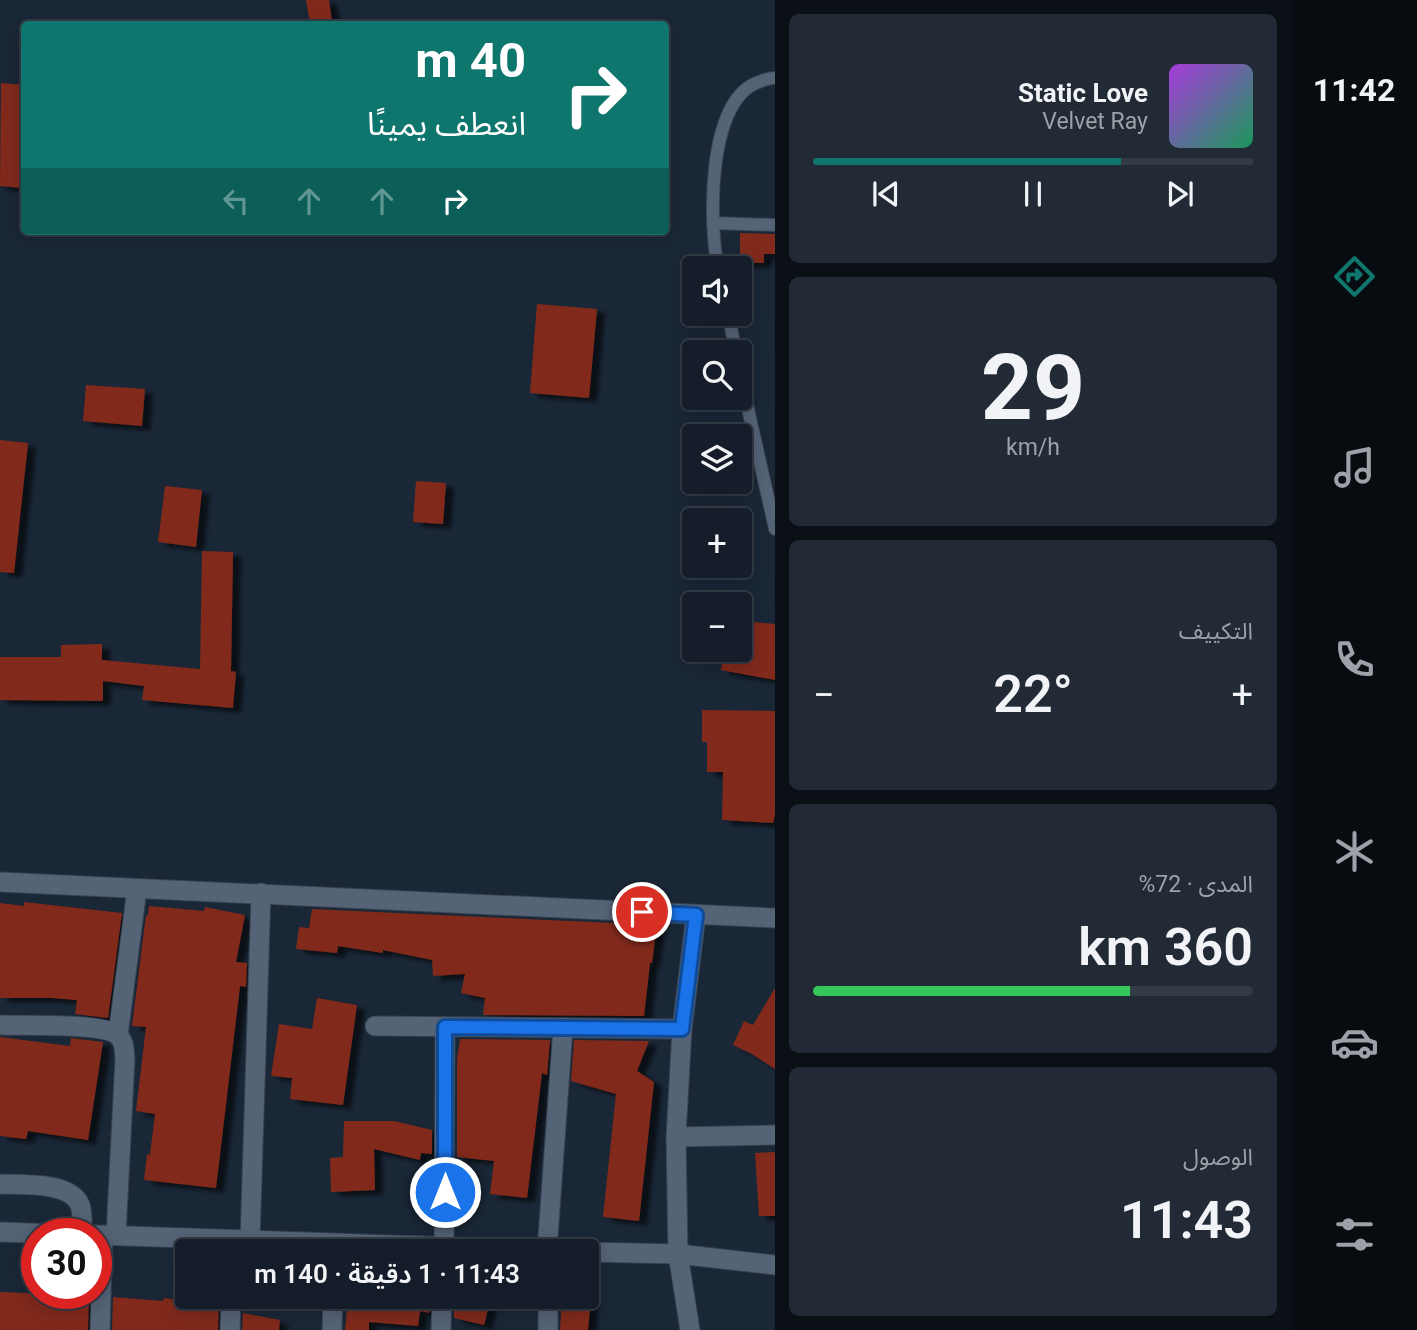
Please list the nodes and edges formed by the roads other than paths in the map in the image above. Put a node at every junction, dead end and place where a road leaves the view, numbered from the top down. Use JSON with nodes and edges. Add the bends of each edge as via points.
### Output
{"nodes":[{"id":1,"x":775,"y":78,"type":"edge"},
{"id":2,"x":713,"y":223,"type":"junction"},
{"id":3,"x":775,"y":225,"type":"edge"},
{"id":4,"x":717,"y":256,"type":"edge"},
{"id":5,"x":748,"y":410,"type":"edge"},
{"id":6,"x":775,"y":529,"type":"edge"},
{"id":7,"x":0,"y":882,"type":"edge"},
{"id":8,"x":137,"y":889,"type":"junction"},
{"id":9,"x":261,"y":893,"type":"junction"},
{"id":10,"x":696,"y":915,"type":"junction"},
{"id":11,"x":775,"y":918,"type":"edge"},
{"id":12,"x":0,"y":1026,"type":"edge"},
{"id":13,"x":375,"y":1026,"type":"dead end"},
{"id":14,"x":445,"y":1027,"type":"junction"},
{"id":15,"x":562,"y":1028,"type":"junction"},
{"id":16,"x":682,"y":1029,"type":"junction"},
{"id":17,"x":118,"y":1035,"type":"junction"},
{"id":18,"x":775,"y":1135,"type":"edge"},
{"id":19,"x":676,"y":1137,"type":"junction"},
{"id":20,"x":0,"y":1184,"type":"edge"},
{"id":21,"x":82,"y":1218,"type":"edge"},
{"id":22,"x":107,"y":1218,"type":"edge"},
{"id":23,"x":0,"y":1232,"type":"edge"},
{"id":24,"x":21,"y":1233,"type":"edge"},
{"id":25,"x":112,"y":1235,"type":"edge"},
{"id":26,"x":238,"y":1239,"type":"edge"},
{"id":27,"x":444,"y":1239,"type":"edge"},
{"id":28,"x":548,"y":1239,"type":"edge"},
{"id":29,"x":175,"y":1240,"type":"edge"},
{"id":30,"x":599,"y":1252,"type":"edge"},
{"id":31,"x":678,"y":1254,"type":"junction"},
{"id":32,"x":775,"y":1265,"type":"edge"},
{"id":33,"x":101,"y":1309,"type":"edge"},
{"id":34,"x":231,"y":1309,"type":"edge"},
{"id":35,"x":333,"y":1309,"type":"edge"},
{"id":36,"x":442,"y":1309,"type":"edge"},
{"id":37,"x":548,"y":1309,"type":"edge"},
{"id":38,"x":100,"y":1330,"type":"edge"},
{"id":39,"x":230,"y":1330,"type":"edge"},
{"id":40,"x":332,"y":1330,"type":"edge"},
{"id":41,"x":441,"y":1330,"type":"edge"},
{"id":42,"x":548,"y":1330,"type":"edge"},
{"id":43,"x":690,"y":1330,"type":"edge"}],
"edges":[{"from":1,"to":2,"type":"lane","via":[[746,89],[726,120],[718,152]]},
{"from":2,"to":3,"type":"lane"},
{"from":2,"to":4,"type":"lane"},
{"from":5,"to":6,"type":"lane"},
{"from":7,"to":8,"type":"street"},
{"from":8,"to":9,"type":"street"},
{"from":8,"to":17,"type":"street"},
{"from":9,"to":10,"type":"street"},
{"from":9,"to":26,"type":"street"},
{"from":10,"to":11,"type":"street"},
{"from":10,"to":16,"type":"street"},
{"from":12,"to":17,"type":"street","via":[[93,1027]]},
{"from":13,"to":14,"type":"street"},
{"from":14,"to":15,"type":"street"},
{"from":14,"to":27,"type":"street"},
{"from":15,"to":16,"type":"street"},
{"from":15,"to":28,"type":"street"},
{"from":16,"to":19,"type":"street"},
{"from":17,"to":22,"type":"street","via":[[125,1059]]},
{"from":18,"to":19,"type":"street"},
{"from":19,"to":31,"type":"street"},
{"from":20,"to":21,"type":"street","via":[[64,1191],[76,1198]]},
{"from":23,"to":24,"type":"street"},
{"from":25,"to":29,"type":"street"},
{"from":30,"to":31,"type":"street"},
{"from":31,"to":32,"type":"street"},
{"from":31,"to":43,"type":"street"},
{"from":33,"to":38,"type":"street"},
{"from":34,"to":39,"type":"street"},
{"from":35,"to":40,"type":"street"},
{"from":36,"to":41,"type":"street"},
{"from":37,"to":42,"type":"street"}]}
